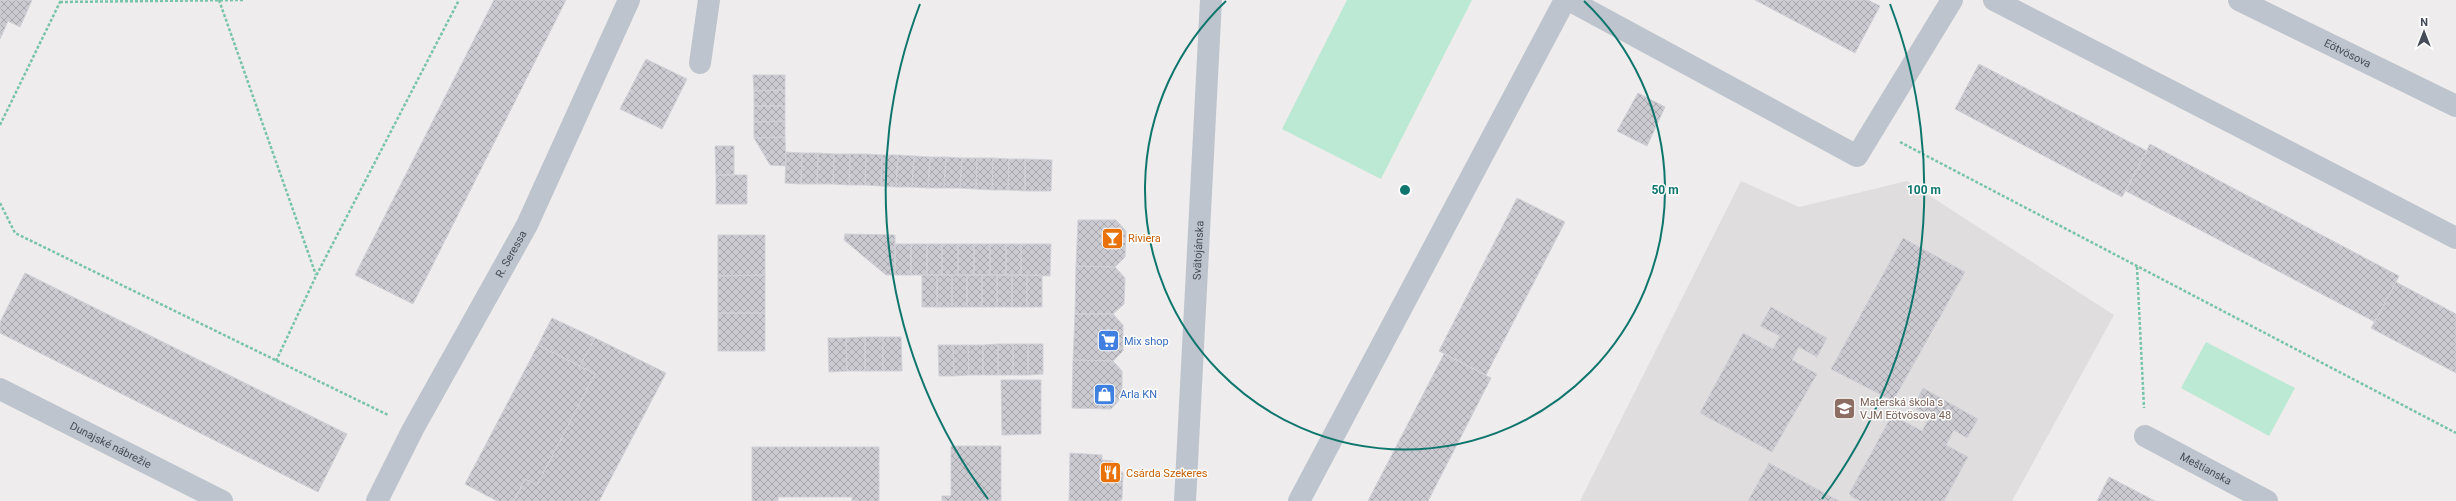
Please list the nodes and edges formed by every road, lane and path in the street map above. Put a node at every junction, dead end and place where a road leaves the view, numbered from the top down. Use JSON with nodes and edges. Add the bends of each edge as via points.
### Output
{"nodes":[{"id":1,"x":219,"y":0,"type":"edge"},
{"id":2,"x":243,"y":0,"type":"edge"},
{"id":3,"x":460,"y":0,"type":"edge"},
{"id":4,"x":629,"y":0,"type":"edge"},
{"id":5,"x":709,"y":0,"type":"edge"},
{"id":6,"x":1211,"y":0,"type":"edge"},
{"id":7,"x":1565,"y":0,"type":"edge"},
{"id":8,"x":1569,"y":0,"type":"edge"},
{"id":9,"x":1952,"y":0,"type":"edge"},
{"id":10,"x":1994,"y":0,"type":"edge"},
{"id":11,"x":2239,"y":0,"type":"edge"},
{"id":12,"x":60,"y":1,"type":"edge"},
{"id":13,"x":700,"y":63,"type":"dead end"},
{"id":14,"x":2456,"y":106,"type":"edge"},
{"id":15,"x":0,"y":125,"type":"edge"},
{"id":16,"x":1873,"y":128,"type":"junction"},
{"id":17,"x":0,"y":203,"type":"edge"},
{"id":18,"x":2456,"y":238,"type":"edge"},
{"id":19,"x":2137,"y":266,"type":"junction"},
{"id":20,"x":316,"y":276,"type":"junction"},
{"id":21,"x":276,"y":361,"type":"junction"},
{"id":22,"x":0,"y":389,"type":"edge"},
{"id":23,"x":413,"y":429,"type":"junction"},
{"id":24,"x":2456,"y":433,"type":"edge"},
{"id":25,"x":2145,"y":436,"type":"joint"},
{"id":26,"x":222,"y":501,"type":"edge"},
{"id":27,"x":377,"y":501,"type":"edge"},
{"id":28,"x":1185,"y":501,"type":"edge"},
{"id":29,"x":1299,"y":501,"type":"edge"},
{"id":30,"x":2267,"y":501,"type":"edge"}],
"edges":[{"from":1,"to":2,"type":"path"},
{"from":1,"to":12,"type":"path"},
{"from":1,"to":20,"type":"path"},
{"from":3,"to":20,"type":"path"},
{"from":4,"to":23,"type":"street","name":"R. Seressa","via":[[527,225]]},
{"from":5,"to":13,"type":"street"},
{"from":6,"to":28,"type":"street","name":"Svätojánska"},
{"from":7,"to":29,"type":"street"},
{"from":8,"to":16,"type":"street","via":[[1857,156]]},
{"from":9,"to":16,"type":"street"},
{"from":10,"to":18,"type":"street"},
{"from":11,"to":14,"type":"street","name":"Eötvösova"},
{"from":12,"to":15,"type":"path"},
{"from":16,"to":19,"type":"path"},
{"from":17,"to":21,"type":"path","via":[[15,233]]},
{"from":19,"to":24,"type":"path"},
{"from":19,"to":25,"type":"path"},
{"from":20,"to":21,"type":"path"},
{"from":21,"to":23,"type":"path"},
{"from":22,"to":26,"type":"street","name":"Dunajské nábrežie"},
{"from":23,"to":27,"type":"street","name":"R. Seressa"},
{"from":25,"to":30,"type":"street","name":"Meštianska"}]}
